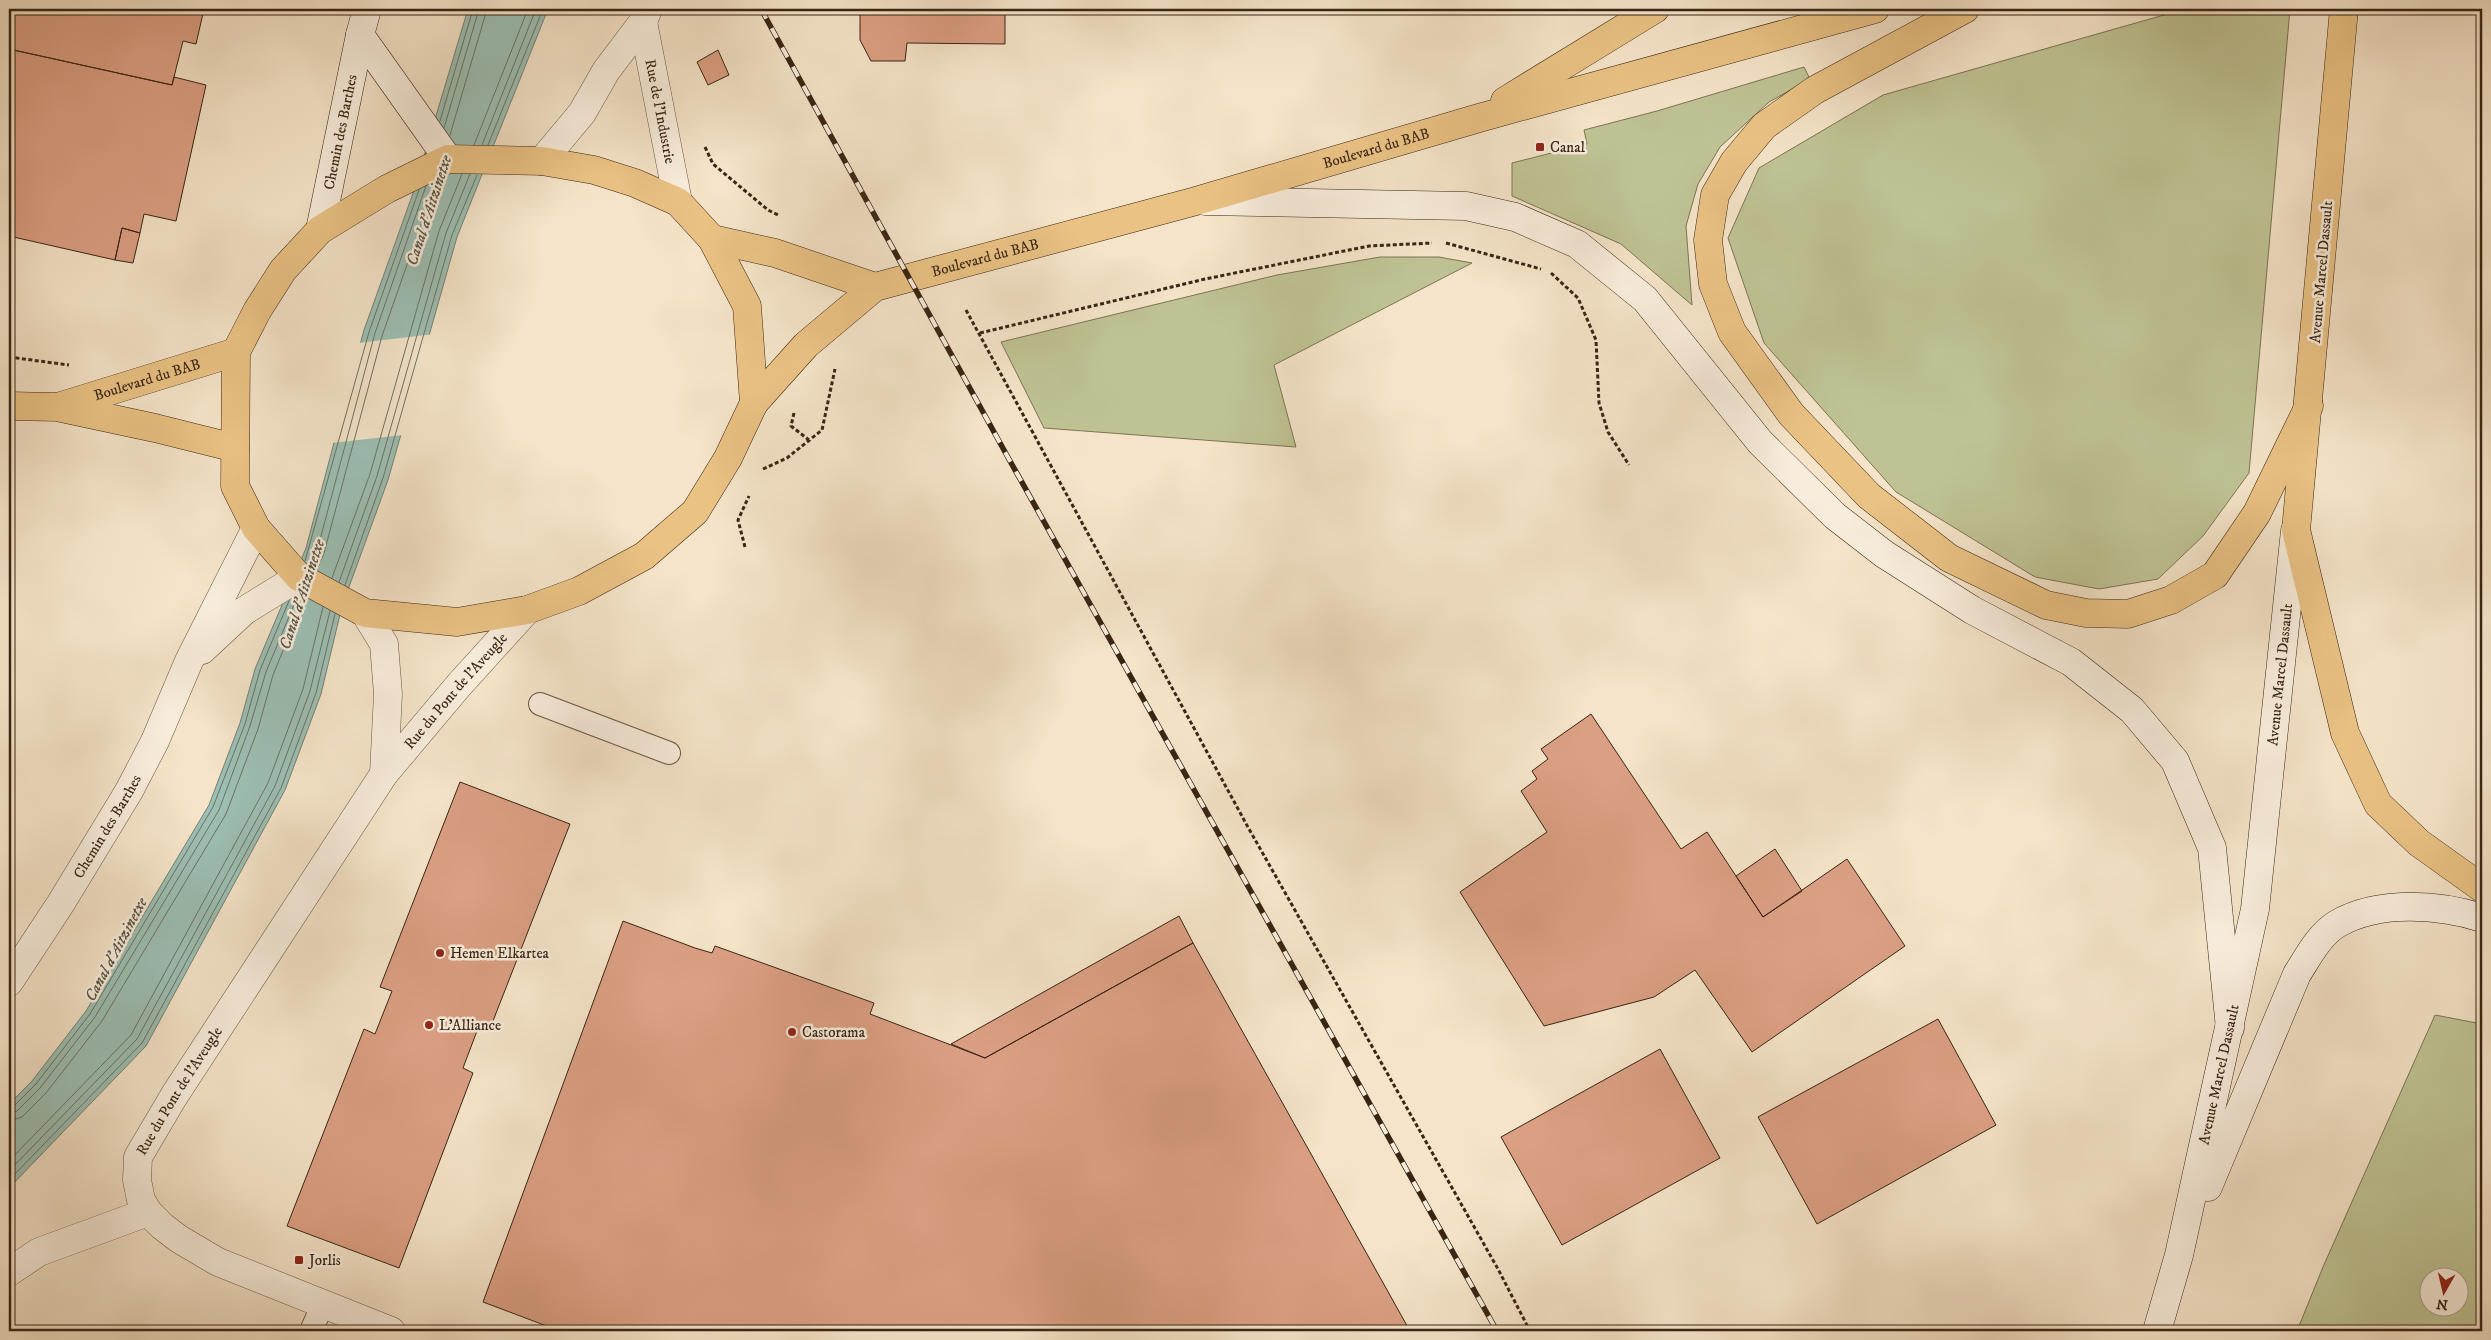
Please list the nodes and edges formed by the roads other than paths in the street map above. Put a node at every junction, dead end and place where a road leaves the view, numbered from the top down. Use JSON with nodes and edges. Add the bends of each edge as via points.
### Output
{"nodes":[{"id":1,"x":367,"y":9,"type":"edge"},
{"id":2,"x":1655,"y":9,"type":"edge"},
{"id":3,"x":1875,"y":9,"type":"edge"},
{"id":4,"x":1965,"y":9,"type":"edge"},
{"id":5,"x":2344,"y":9,"type":"edge"},
{"id":6,"x":646,"y":16,"type":"edge"},
{"id":7,"x":360,"y":35,"type":"junction"},
{"id":8,"x":1479,"y":118,"type":"junction"},
{"id":9,"x":448,"y":159,"type":"junction"},
{"id":10,"x":542,"y":161,"type":"junction"},
{"id":11,"x":1196,"y":201,"type":"junction"},
{"id":12,"x":678,"y":202,"type":"junction"},
{"id":13,"x":320,"y":230,"type":"junction"},
{"id":14,"x":712,"y":239,"type":"junction"},
{"id":15,"x":875,"y":287,"type":"junction"},
{"id":16,"x":236,"y":352,"type":"junction"},
{"id":17,"x":754,"y":403,"type":"junction"},
{"id":18,"x":9,"y":406,"type":"edge"},
{"id":19,"x":2309,"y":406,"type":"junction"},
{"id":20,"x":57,"y":407,"type":"junction"},
{"id":21,"x":235,"y":448,"type":"junction"},
{"id":22,"x":256,"y":528,"type":"junction"},
{"id":23,"x":2296,"y":530,"type":"junction"},
{"id":24,"x":299,"y":577,"type":"junction"},
{"id":25,"x":527,"y":610,"type":"junction"},
{"id":26,"x":365,"y":613,"type":"junction"},
{"id":27,"x":189,"y":661,"type":"junction"},
{"id":28,"x":540,"y":704,"type":"dead end"},
{"id":29,"x":668,"y":753,"type":"dead end"},
{"id":30,"x":384,"y":774,"type":"junction"},
{"id":31,"x":2482,"y":888,"type":"edge"},
{"id":32,"x":2482,"y":918,"type":"edge"},
{"id":33,"x":9,"y":982,"type":"edge"},
{"id":34,"x":2230,"y":1028,"type":"junction"},
{"id":35,"x":148,"y":1212,"type":"junction"},
{"id":36,"x":2179,"y":1255,"type":"junction"},
{"id":37,"x":9,"y":1272,"type":"edge"},
{"id":38,"x":323,"y":1304,"type":"junction"},
{"id":39,"x":311,"y":1331,"type":"edge"},
{"id":40,"x":390,"y":1331,"type":"edge"},
{"id":41,"x":2157,"y":1331,"type":"edge"}],
"edges":[{"from":1,"to":7,"type":"main road","name":"Chemin des Barthes"},
{"from":2,"to":8,"type":"main road"},
{"from":3,"to":8,"type":"main road","name":"Boulevard du BAB"},
{"from":4,"to":19,"type":"main road","via":[[1815,90],[1764,126],[1734,162],[1715,195],[1708,240],[1713,284],[1732,332],[1791,414],[1869,496],[1949,558],[2046,605],[2086,613],[2128,614],[2171,600],[2215,575],[2257,513]]},
{"from":5,"to":19,"type":"main road","name":"Avenue Marcel Dassault"},
{"from":6,"to":10,"type":"main road","name":"Rue de l'Industrie","via":[[606,71],[582,112]]},
{"from":6,"to":12,"type":"main road","name":"Rue de l'Industrie"},
{"from":7,"to":9,"type":"main road"},
{"from":7,"to":13,"type":"main road","name":"Chemin des Barthes"},
{"from":8,"to":11,"type":"main road","name":"Boulevard du BAB"},
{"from":9,"to":10,"type":"main road"},
{"from":9,"to":13,"type":"main road","via":[[387,188]]},
{"from":10,"to":12,"type":"main road","via":[[594,170],[636,183]]},
{"from":11,"to":15,"type":"main road","name":"Boulevard du BAB"},
{"from":11,"to":34,"type":"main road","via":[[1466,206],[1516,217],[1576,244],[1645,299],[1760,442],[1835,516],[1884,554],[1972,610],[2071,662],[2132,710],[2175,761],[2212,848]]},
{"from":12,"to":14,"type":"main road"},
{"from":13,"to":16,"type":"main road","via":[[283,270]]},
{"from":14,"to":15,"type":"main road","via":[[775,253]]},
{"from":14,"to":17,"type":"main road","via":[[747,306]]},
{"from":15,"to":17,"type":"main road","name":"Boulevard du BAB","via":[[806,346]]},
{"from":16,"to":20,"type":"main road","name":"Boulevard du BAB"},
{"from":16,"to":21,"type":"main road"},
{"from":17,"to":25,"type":"main road","via":[[728,458],[695,512],[644,556],[579,591]]},
{"from":18,"to":20,"type":"main road","name":"Boulevard du BAB"},
{"from":19,"to":23,"type":"main road","name":"Avenue Marcel Dassault"},
{"from":20,"to":21,"type":"main road","name":"Boulevard du BAB"},
{"from":21,"to":22,"type":"main road","via":[[235,486]]},
{"from":22,"to":24,"type":"main road"},
{"from":22,"to":27,"type":"main road","name":"Chemin des Barthes"},
{"from":23,"to":31,"type":"main road","via":[[2345,734],[2378,804],[2419,843]]},
{"from":23,"to":34,"type":"main road","name":"Avenue Marcel Dassault","via":[[2255,909]]},
{"from":24,"to":26,"type":"main road"},
{"from":24,"to":27,"type":"main road","name":"Chemin des Barthes","via":[[244,611]]},
{"from":25,"to":26,"type":"main road","via":[[457,622]]},
{"from":25,"to":30,"type":"main road","name":"Rue du Pont de l'Aveugle"},
{"from":26,"to":30,"type":"main road","name":"Rue du Pont de l'Aveugle","via":[[384,644],[388,694]]},
{"from":27,"to":33,"type":"main road","name":"Chemin des Barthes","via":[[155,741],[129,791],[66,896]]},
{"from":28,"to":29,"type":"lane"},
{"from":30,"to":35,"type":"main road","name":"Rue du Pont de l'Aveugle","via":[[148,1137],[138,1157],[137,1180],[141,1200]]},
{"from":32,"to":36,"type":"main road","via":[[2464,912],[2403,906],[2381,909],[2337,924],[2314,946],[2297,974]]},
{"from":34,"to":36,"type":"main road","name":"Avenue Marcel Dassault"},
{"from":35,"to":37,"type":"main road","via":[[39,1252]]},
{"from":35,"to":38,"type":"main road","name":"Rue du Pont de l'Aveugle","via":[[179,1240],[218,1262]]},
{"from":36,"to":41,"type":"main road","name":"Avenue Marcel Dassault"},
{"from":38,"to":39,"type":"lane"},
{"from":38,"to":40,"type":"main road","name":"Rue du Pont de l'Aveugle"}]}
